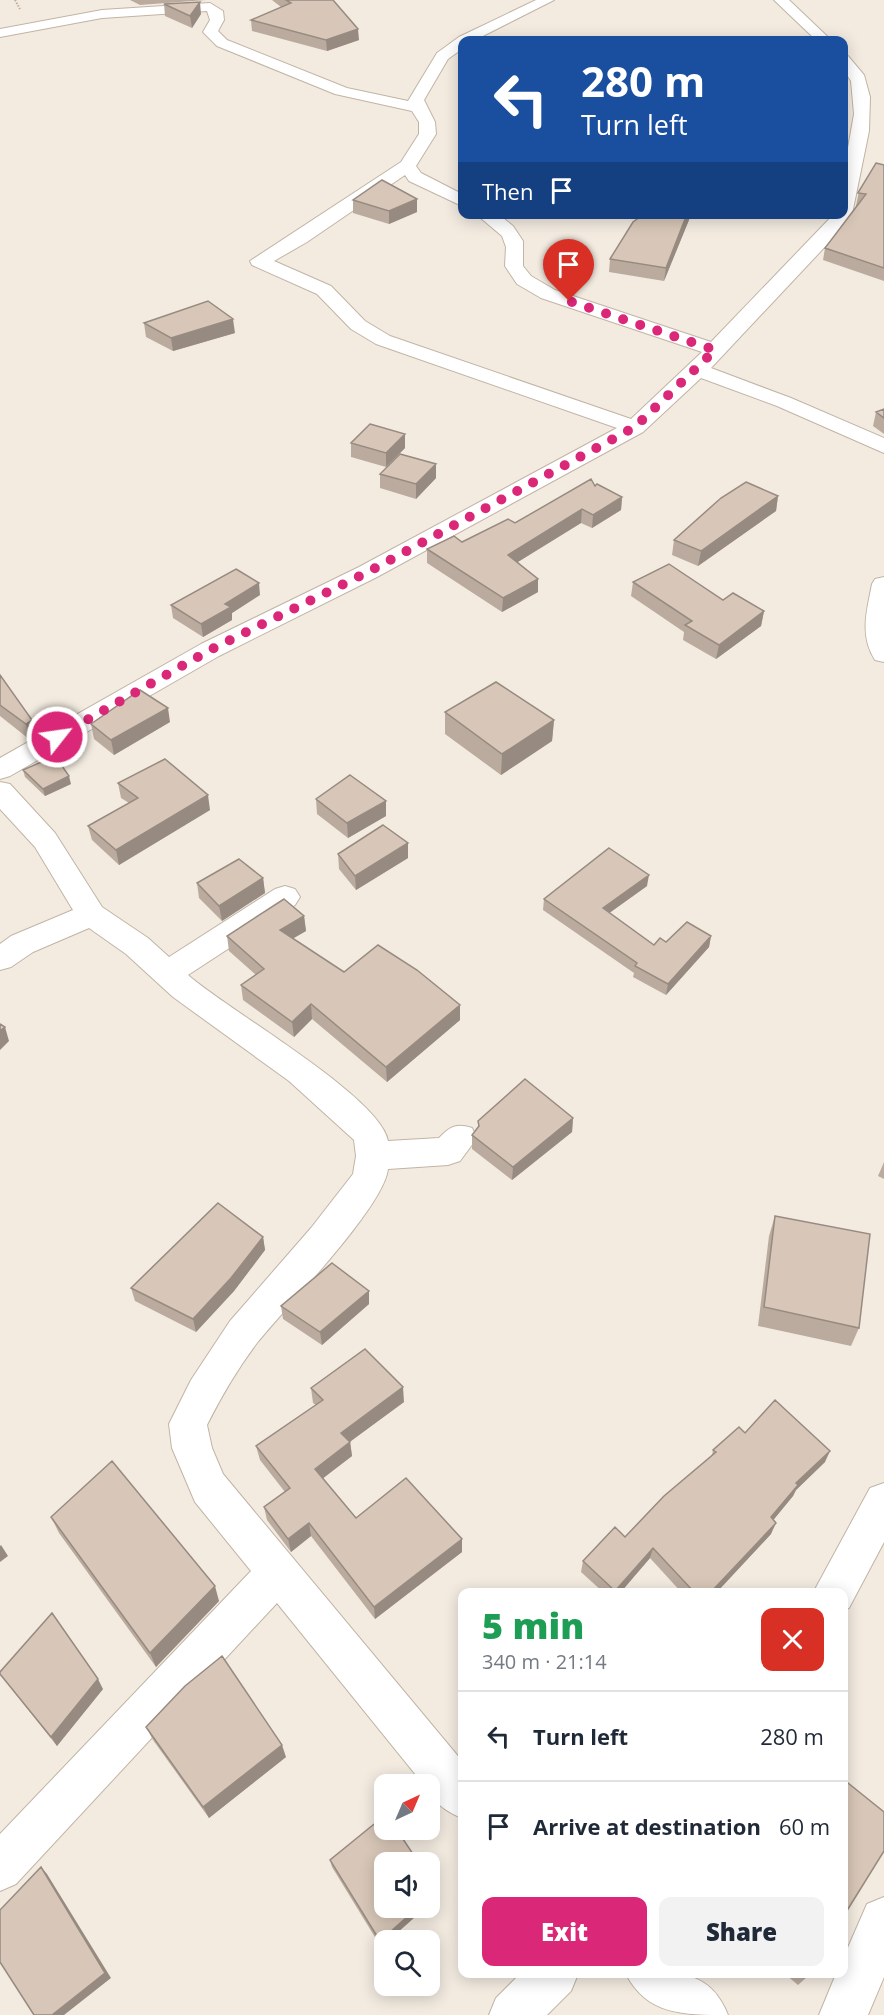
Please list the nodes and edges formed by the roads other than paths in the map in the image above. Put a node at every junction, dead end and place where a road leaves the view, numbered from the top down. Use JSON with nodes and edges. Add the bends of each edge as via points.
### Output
{"nodes":[{"id":1,"x":547,"y":0,"type":"edge"},
{"id":2,"x":781,"y":0,"type":"edge"},
{"id":3,"x":212,"y":3,"type":"edge"},
{"id":4,"x":0,"y":33,"type":"edge"},
{"id":5,"x":473,"y":36,"type":"edge"},
{"id":6,"x":820,"y":36,"type":"edge"},
{"id":7,"x":458,"y":45,"type":"edge"},
{"id":8,"x":848,"y":66,"type":"edge"},
{"id":9,"x":416,"y":107,"type":"junction"},
{"id":10,"x":407,"y":165,"type":"junction"},
{"id":11,"x":848,"y":192,"type":"edge"},
{"id":12,"x":458,"y":199,"type":"edge"},
{"id":13,"x":491,"y":219,"type":"edge"},
{"id":14,"x":842,"y":219,"type":"edge"},
{"id":15,"x":715,"y":350,"type":"junction"},
{"id":16,"x":698,"y":370,"type":"junction"},
{"id":17,"x":635,"y":427,"type":"junction"},
{"id":18,"x":884,"y":446,"type":"edge"},
{"id":19,"x":884,"y":584,"type":"edge"},
{"id":20,"x":884,"y":654,"type":"edge"},
{"id":21,"x":0,"y":770,"type":"edge"},
{"id":22,"x":0,"y":791,"type":"edge"},
{"id":23,"x":285,"y":897,"type":"edge"},
{"id":24,"x":91,"y":915,"type":"junction"},
{"id":25,"x":0,"y":958,"type":"edge"},
{"id":26,"x":167,"y":973,"type":"junction"},
{"id":27,"x":460,"y":1138,"type":"dead end"},
{"id":28,"x":373,"y":1156,"type":"junction"},
{"id":29,"x":884,"y":1502,"type":"edge"},
{"id":30,"x":278,"y":1572,"type":"junction"},
{"id":31,"x":837,"y":1588,"type":"edge"},
{"id":32,"x":458,"y":1791,"type":"edge"},
{"id":33,"x":0,"y":1868,"type":"edge"},
{"id":34,"x":884,"y":1922,"type":"edge"},
{"id":35,"x":550,"y":1978,"type":"edge"},
{"id":36,"x":655,"y":1978,"type":"edge"},
{"id":37,"x":513,"y":2015,"type":"edge"},
{"id":38,"x":704,"y":2015,"type":"edge"},
{"id":39,"x":843,"y":2015,"type":"edge"}],
"edges":[{"from":1,"to":5,"type":"street"},
{"from":2,"to":6,"type":"street"},
{"from":3,"to":4,"type":"street","via":[[132,11]]},
{"from":3,"to":9,"type":"street","via":[[217,20],[210,32],[222,43],[315,82],[387,103]]},
{"from":7,"to":9,"type":"street","via":[[442,56],[416,100]]},
{"from":8,"to":11,"type":"street","via":[[859,80],[861,106],[860,138]]},
{"from":9,"to":10,"type":"street","via":[[427,122],[427,130],[421,148]]},
{"from":10,"to":12,"type":"street","via":[[414,177]]},
{"from":10,"to":17,"type":"street","via":[[301,238],[259,261],[324,290],[358,325],[382,340]]},
{"from":13,"to":15,"type":"street","via":[[517,244],[514,266],[524,280],[548,294]]},
{"from":14,"to":15,"type":"street"},
{"from":15,"to":16,"type":"street"},
{"from":16,"to":17,"type":"street"},
{"from":16,"to":18,"type":"street"},
{"from":17,"to":21,"type":"street","via":[[368,572],[210,650]]},
{"from":19,"to":20,"type":"street","via":[[876,629]]},
{"from":22,"to":24,"type":"street","via":[[45,840]]},
{"from":23,"to":26,"type":"street"},
{"from":24,"to":25,"type":"street","via":[[22,944]]},
{"from":24,"to":26,"type":"street","via":[[137,946]]},
{"from":26,"to":28,"type":"street","via":[[301,1072],[352,1116],[370,1136]]},
{"from":27,"to":28,"type":"street","via":[[448,1151]]},
{"from":28,"to":30,"type":"street","via":[[370,1178],[243,1334],[204,1392],[188,1424],[192,1448],[208,1488]]},
{"from":29,"to":31,"type":"street"},
{"from":30,"to":32,"type":"street"},
{"from":30,"to":33,"type":"street"},
{"from":34,"to":39,"type":"street"},
{"from":35,"to":37,"type":"street"},
{"from":36,"to":38,"type":"street"}]}
